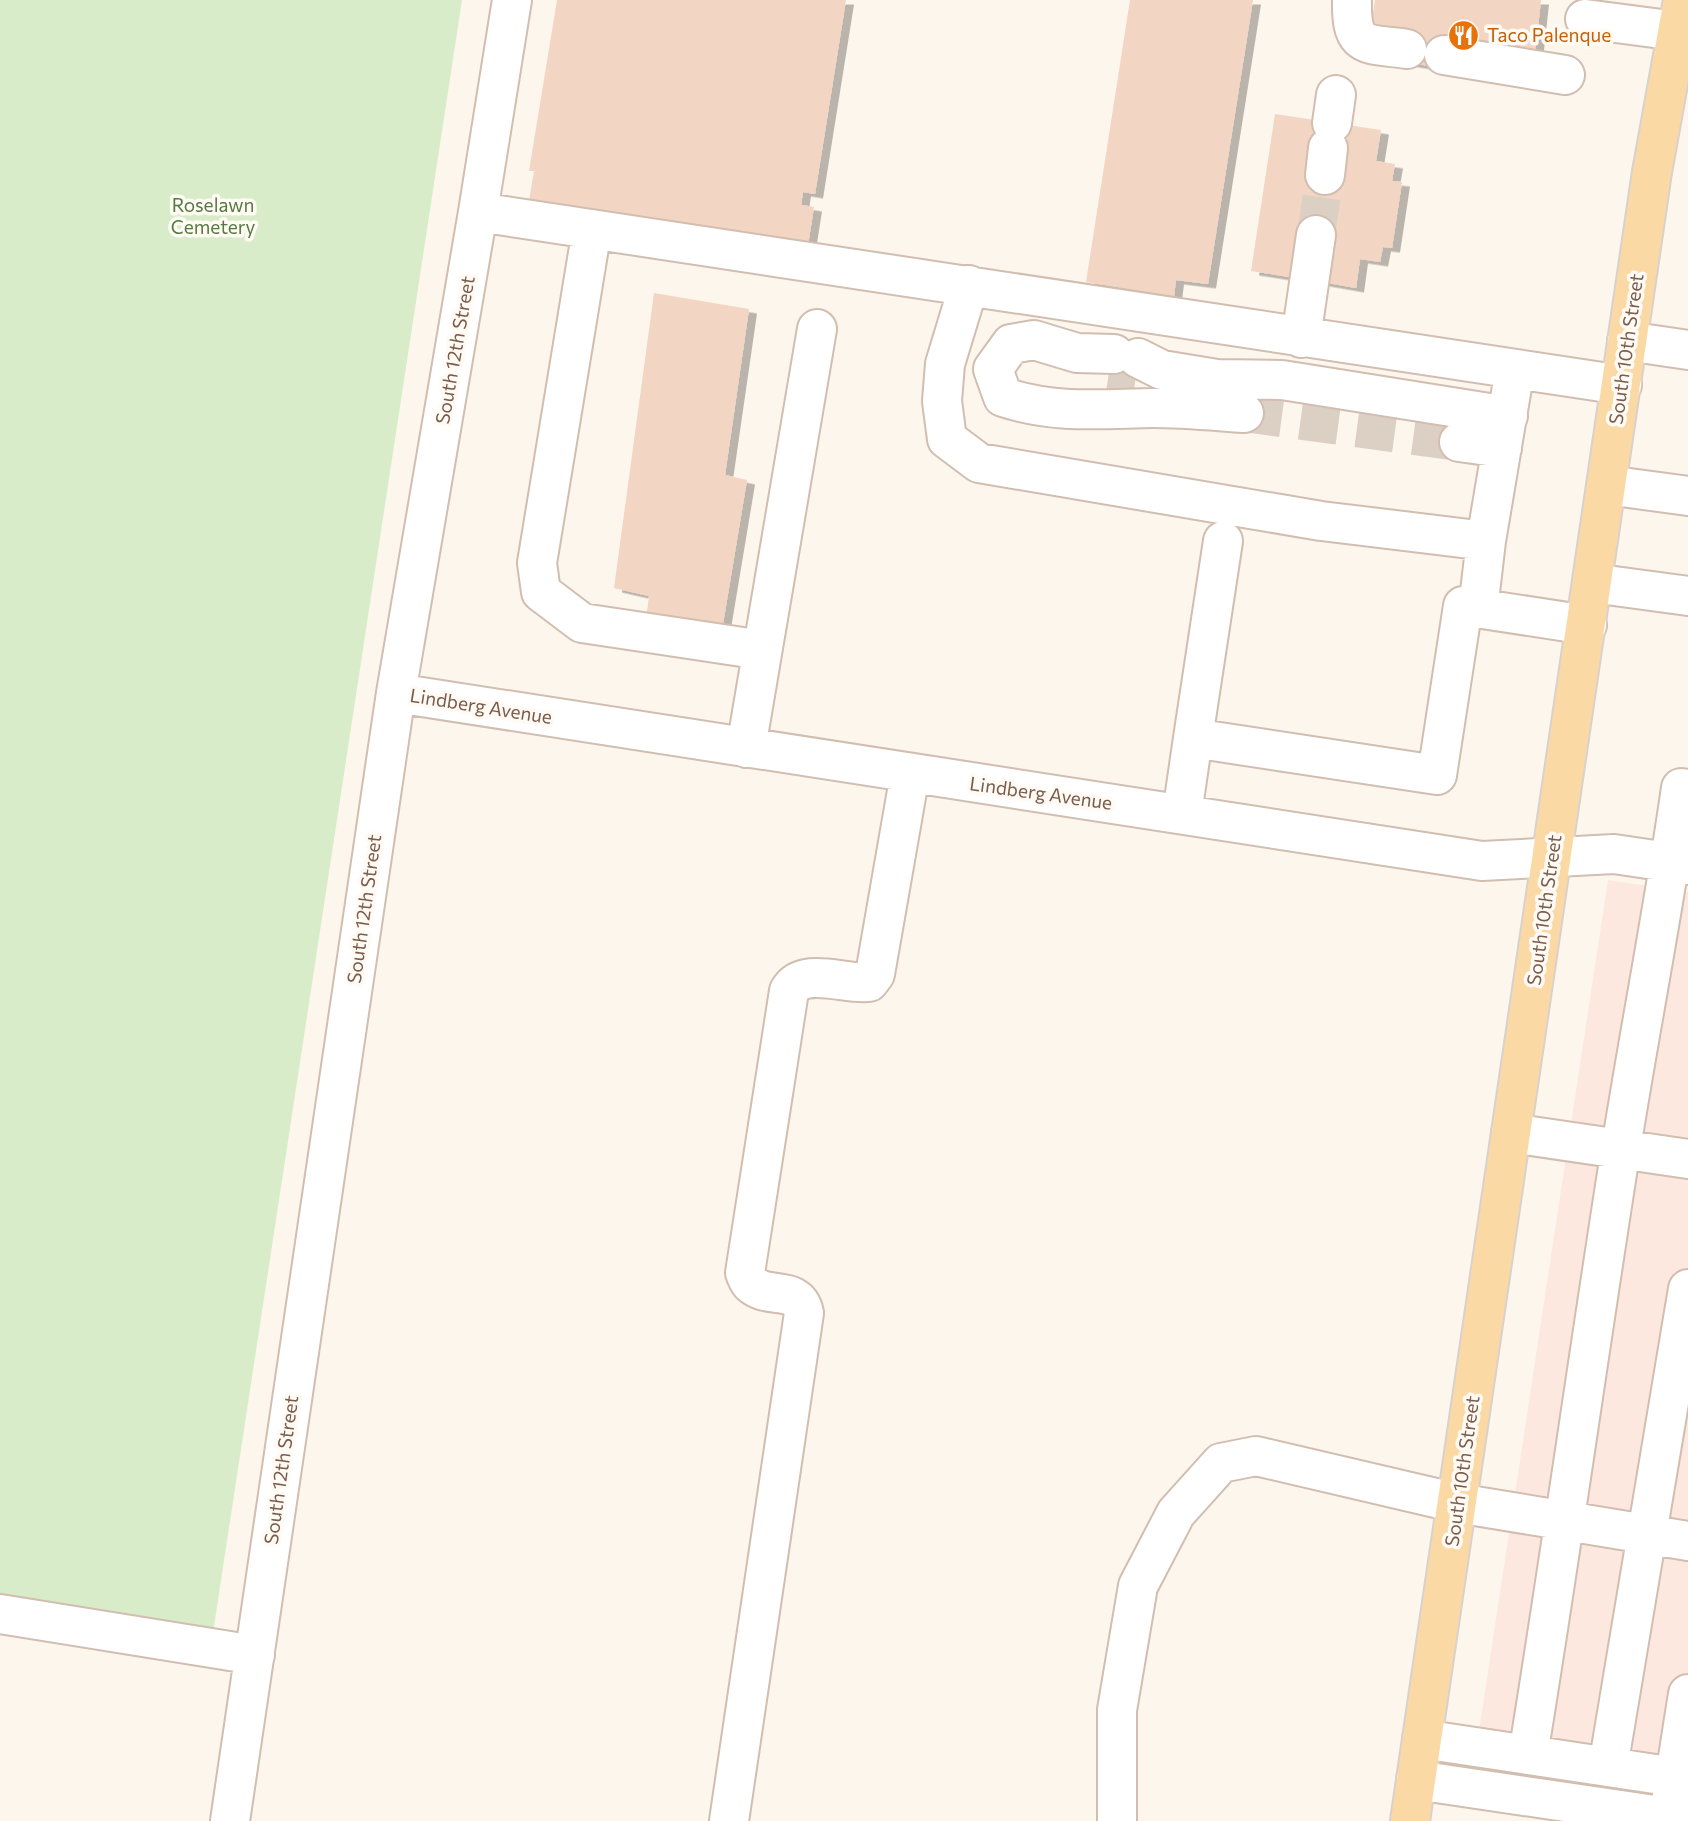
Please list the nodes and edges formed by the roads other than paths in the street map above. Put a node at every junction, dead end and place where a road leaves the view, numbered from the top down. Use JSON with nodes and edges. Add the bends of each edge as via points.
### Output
{"nodes":[{"id":1,"x":512,"y":0,"type":"edge"},
{"id":2,"x":1352,"y":0,"type":"edge"},
{"id":3,"x":1680,"y":16,"type":"edge"},
{"id":4,"x":1585,"y":19,"type":"dead end"},
{"id":5,"x":1407,"y":49,"type":"dead end"},
{"id":6,"x":1444,"y":55,"type":"dead end"},
{"id":7,"x":1565,"y":75,"type":"dead end"},
{"id":8,"x":1677,"y":99,"type":"edge"},
{"id":9,"x":478,"y":212,"type":"junction"},
{"id":10,"x":592,"y":229,"type":"junction"},
{"id":11,"x":1316,"y":235,"type":"tunnel mouth"},
{"id":12,"x":970,"y":285,"type":"junction"},
{"id":13,"x":817,"y":329,"type":"dead end"},
{"id":14,"x":1301,"y":338,"type":"junction"},
{"id":15,"x":1627,"y":341,"type":"junction"},
{"id":16,"x":1688,"y":350,"type":"edge"},
{"id":17,"x":945,"y":364,"type":"junction"},
{"id":18,"x":993,"y":369,"type":"junction"},
{"id":19,"x":1516,"y":369,"type":"junction"},
{"id":20,"x":1622,"y":385,"type":"junction"},
{"id":21,"x":1244,"y":413,"type":"tunnel mouth"},
{"id":22,"x":1505,"y":432,"type":"junction"},
{"id":23,"x":1458,"y":442,"type":"tunnel mouth"},
{"id":24,"x":1607,"y":485,"type":"junction"},
{"id":25,"x":1688,"y":496,"type":"edge"},
{"id":26,"x":1223,"y":541,"type":"dead end"},
{"id":27,"x":1486,"y":541,"type":"junction"},
{"id":28,"x":1592,"y":583,"type":"junction"},
{"id":29,"x":1688,"y":596,"type":"edge"},
{"id":30,"x":1478,"y":609,"type":"junction"},
{"id":31,"x":1587,"y":625,"type":"junction"},
{"id":32,"x":762,"y":650,"type":"junction"},
{"id":33,"x":396,"y":693,"type":"junction"},
{"id":34,"x":1193,"y":738,"type":"junction"},
{"id":35,"x":746,"y":748,"type":"junction"},
{"id":36,"x":910,"y":774,"type":"junction"},
{"id":37,"x":1688,"y":789,"type":"edge"},
{"id":38,"x":1182,"y":814,"type":"junction"},
{"id":39,"x":1552,"y":858,"type":"junction"},
{"id":40,"x":1679,"y":864,"type":"edge"},
{"id":41,"x":1511,"y":1133,"type":"junction"},
{"id":42,"x":1621,"y":1148,"type":"junction"},
{"id":43,"x":1688,"y":1159,"type":"edge"},
{"id":44,"x":1688,"y":1289,"type":"edge"},
{"id":45,"x":1457,"y":1503,"type":"junction"},
{"id":46,"x":1566,"y":1520,"type":"junction"},
{"id":47,"x":1647,"y":1534,"type":"junction"},
{"id":48,"x":1688,"y":1541,"type":"edge"},
{"id":49,"x":0,"y":1614,"type":"edge"},
{"id":50,"x":255,"y":1655,"type":"junction"},
{"id":51,"x":1688,"y":1694,"type":"edge"},
{"id":52,"x":1422,"y":1739,"type":"junction"},
{"id":53,"x":1528,"y":1755,"type":"junction"},
{"id":54,"x":1591,"y":1764,"type":"junction"},
{"id":55,"x":1681,"y":1778,"type":"edge"},
{"id":56,"x":1416,"y":1780,"type":"junction"},
{"id":57,"x":1569,"y":1803,"type":"junction"},
{"id":58,"x":1518,"y":1808,"type":"edge"},
{"id":59,"x":1656,"y":1818,"type":"edge"},
{"id":60,"x":230,"y":1821,"type":"edge"},
{"id":61,"x":729,"y":1821,"type":"edge"},
{"id":62,"x":1117,"y":1821,"type":"edge"},
{"id":63,"x":1410,"y":1821,"type":"edge"}],
"edges":[{"from":1,"to":9,"type":"street","name":"South 12th Street"},
{"from":2,"to":5,"type":"street","via":[[1351,18],[1362,43]]},
{"from":3,"to":4,"type":"street"},
{"from":3,"to":8,"type":"main road","name":"South 10th Street"},
{"from":6,"to":7,"type":"street"},
{"from":8,"to":15,"type":"main road","name":"South 10th Street","via":[[1652,172]]},
{"from":9,"to":10,"type":"street"},
{"from":9,"to":33,"type":"street","name":"South 12th Street"},
{"from":10,"to":12,"type":"street"},
{"from":10,"to":32,"type":"street","via":[[537,563],[541,592],[582,623]]},
{"from":11,"to":14,"type":"street"},
{"from":12,"to":14,"type":"street"},
{"from":12,"to":17,"type":"street"},
{"from":13,"to":32,"type":"street"},
{"from":14,"to":19,"type":"street"},
{"from":15,"to":16,"type":"street"},
{"from":15,"to":20,"type":"main road","name":"South 10th Street"},
{"from":17,"to":18,"type":"street"},
{"from":17,"to":27,"type":"street","via":[[942,401],[947,439],[979,463],[1321,521]]},
{"from":18,"to":21,"type":"street","via":[[1003,397],[1026,405],[1060,410],[1156,408]]},
{"from":18,"to":22,"type":"street","via":[[1011,344],[1034,340],[1123,364],[1217,379],[1282,380]]},
{"from":19,"to":20,"type":"street"},
{"from":19,"to":22,"type":"street"},
{"from":20,"to":24,"type":"main road","name":"South 10th Street"},
{"from":22,"to":23,"type":"street"},
{"from":22,"to":27,"type":"street"},
{"from":24,"to":25,"type":"street"},
{"from":24,"to":28,"type":"main road","name":"South 10th Street"},
{"from":26,"to":34,"type":"street"},
{"from":27,"to":30,"type":"street"},
{"from":28,"to":29,"type":"street"},
{"from":28,"to":31,"type":"main road","name":"South 10th Street"},
{"from":30,"to":31,"type":"street"},
{"from":30,"to":34,"type":"street","via":[[1463,606],[1437,775]]},
{"from":31,"to":39,"type":"main road","name":"South 10th Street"},
{"from":32,"to":35,"type":"street"},
{"from":33,"to":35,"type":"street","name":"Lindberg Avenue"},
{"from":33,"to":50,"type":"street","name":"South 12th Street"},
{"from":34,"to":38,"type":"street"},
{"from":35,"to":36,"type":"street","name":"Lindberg Avenue"},
{"from":36,"to":38,"type":"street","name":"Lindberg Avenue"},
{"from":36,"to":61,"type":"street","via":[[875,974],[869,982],[856,983],[802,979],[789,991],[745,1273],[751,1284],[796,1297],[804,1313]]},
{"from":37,"to":40,"type":"street","via":[[1681,788]]},
{"from":38,"to":39,"type":"street","name":"Lindberg Avenue","via":[[1482,861]]},
{"from":39,"to":40,"type":"street","name":"Lindberg Avenue","via":[[1614,854]]},
{"from":39,"to":41,"type":"main road","name":"South 10th Street"},
{"from":40,"to":42,"type":"street"},
{"from":41,"to":42,"type":"street"},
{"from":41,"to":45,"type":"main road","name":"South 10th Street"},
{"from":42,"to":43,"type":"street"},
{"from":42,"to":46,"type":"street"},
{"from":44,"to":47,"type":"street"},
{"from":45,"to":46,"type":"street"},
{"from":45,"to":52,"type":"main road","name":"South 10th Street"},
{"from":45,"to":62,"type":"street","via":[[1256,1456],[1221,1463],[1176,1513],[1138,1586],[1117,1710]]},
{"from":46,"to":47,"type":"street"},
{"from":46,"to":53,"type":"street"},
{"from":47,"to":48,"type":"street"},
{"from":47,"to":54,"type":"street"},
{"from":49,"to":50,"type":"street"},
{"from":50,"to":60,"type":"street","name":"South 12th Street"},
{"from":51,"to":55,"type":"street"},
{"from":52,"to":53,"type":"street"},
{"from":52,"to":56,"type":"main road","name":"South 10th Street"},
{"from":53,"to":54,"type":"street"},
{"from":54,"to":55,"type":"street"},
{"from":54,"to":57,"type":"street"},
{"from":55,"to":59,"type":"street"},
{"from":56,"to":58,"type":"street"},
{"from":56,"to":63,"type":"main road","name":"South 10th Street"},
{"from":57,"to":58,"type":"street"},
{"from":57,"to":59,"type":"street"}]}
